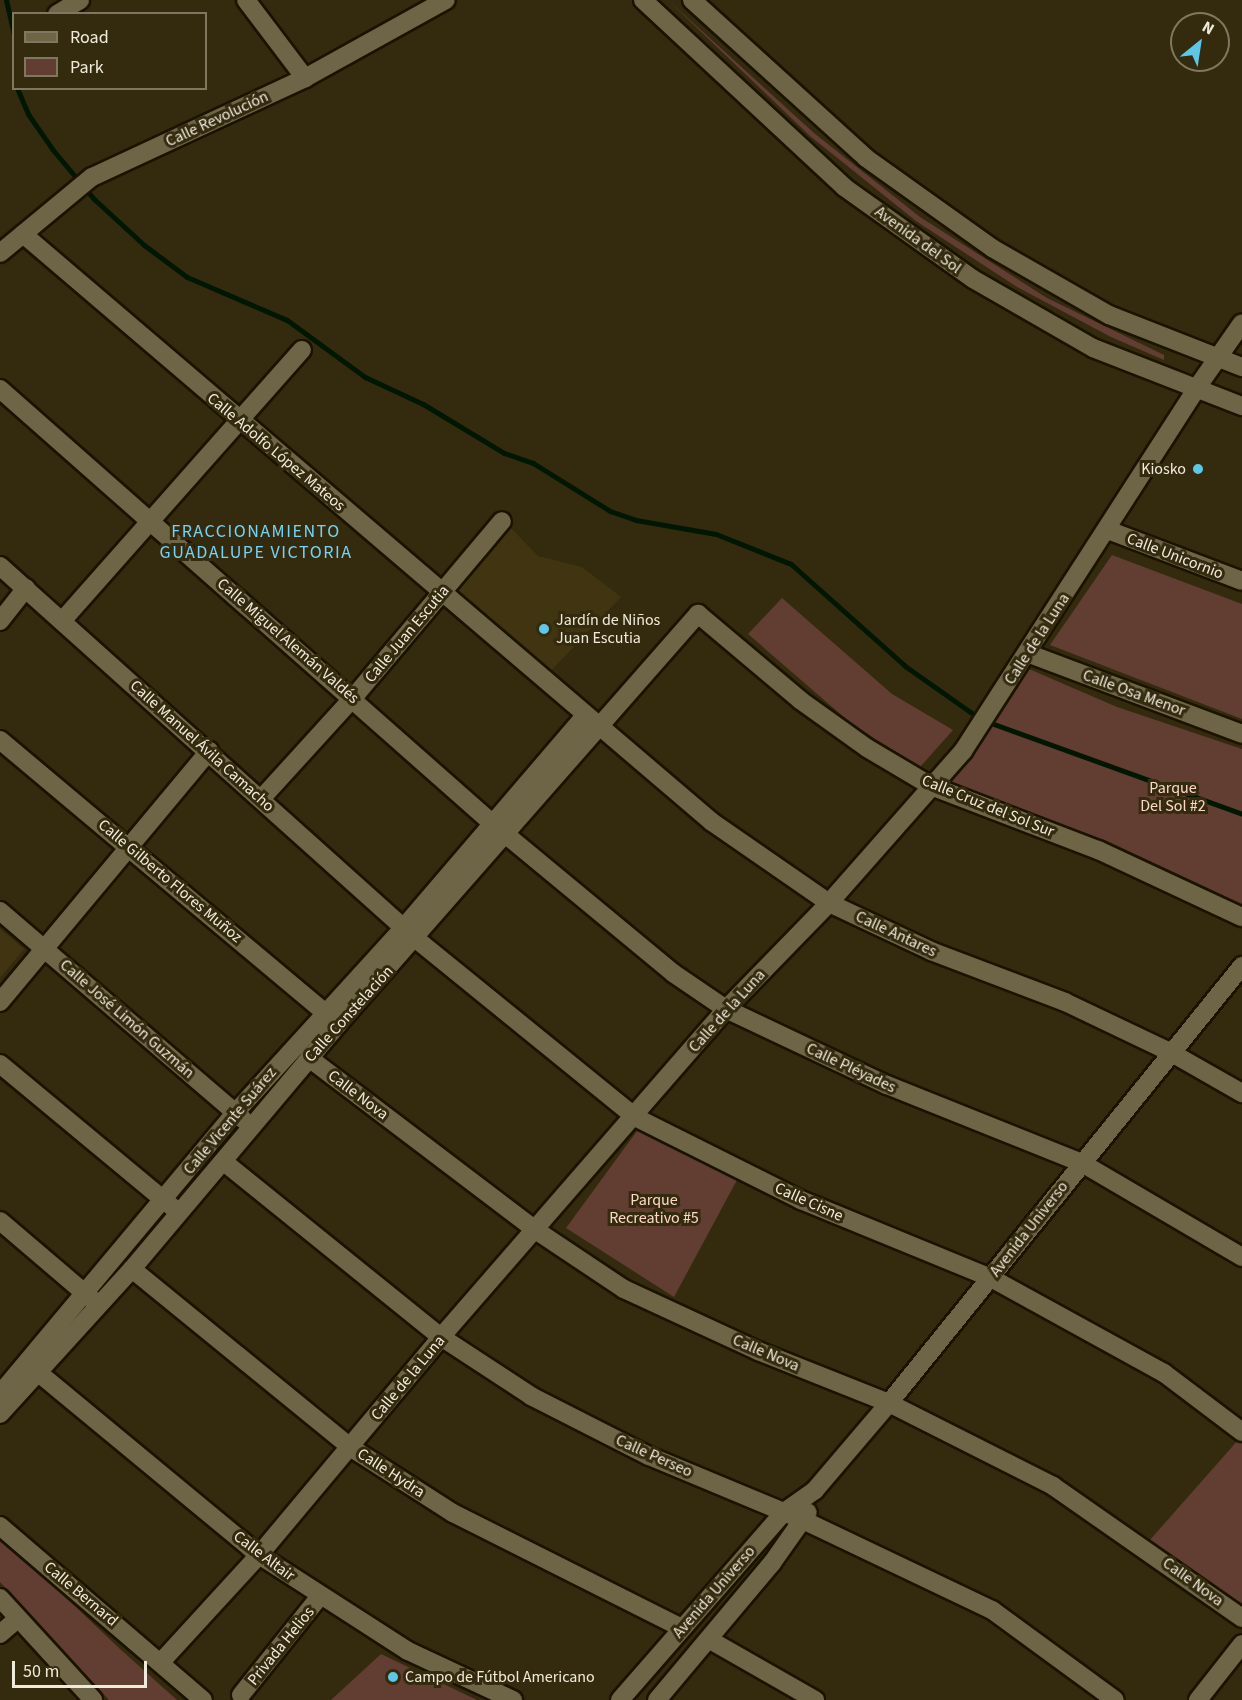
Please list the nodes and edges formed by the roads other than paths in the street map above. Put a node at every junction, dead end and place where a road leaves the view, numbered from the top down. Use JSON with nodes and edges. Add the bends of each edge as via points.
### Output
{"nodes":[{"id":1,"x":80,"y":0,"type":"edge"},
{"id":2,"x":246,"y":0,"type":"edge"},
{"id":3,"x":446,"y":0,"type":"edge"},
{"id":4,"x":642,"y":0,"type":"edge"},
{"id":5,"x":692,"y":0,"type":"edge"},
{"id":6,"x":60,"y":12,"type":"edge"},
{"id":7,"x":305,"y":78,"type":"junction"},
{"id":8,"x":23,"y":234,"type":"junction"},
{"id":9,"x":0,"y":253,"type":"edge"},
{"id":10,"x":1242,"y":323,"type":"edge"},
{"id":11,"x":302,"y":350,"type":"dead end"},
{"id":12,"x":1218,"y":357,"type":"junction"},
{"id":13,"x":1242,"y":367,"type":"edge"},
{"id":14,"x":1196,"y":388,"type":"junction"},
{"id":15,"x":0,"y":389,"type":"edge"},
{"id":16,"x":1242,"y":406,"type":"edge"},
{"id":17,"x":238,"y":421,"type":"junction"},
{"id":18,"x":502,"y":521,"type":"dead end"},
{"id":19,"x":153,"y":522,"type":"junction"},
{"id":20,"x":1108,"y":530,"type":"junction"},
{"id":21,"x":0,"y":566,"type":"edge"},
{"id":22,"x":1242,"y":581,"type":"edge"},
{"id":23,"x":26,"y":588,"type":"junction"},
{"id":24,"x":442,"y":592,"type":"junction"},
{"id":25,"x":699,"y":614,"type":"joint"},
{"id":26,"x":0,"y":621,"type":"edge"},
{"id":27,"x":62,"y":621,"type":"junction"},
{"id":28,"x":1027,"y":653,"type":"junction"},
{"id":29,"x":353,"y":698,"type":"junction"},
{"id":30,"x":590,"y":722,"type":"junction"},
{"id":31,"x":1242,"y":734,"type":"edge"},
{"id":32,"x":0,"y":741,"type":"edge"},
{"id":33,"x":209,"y":751,"type":"junction"},
{"id":34,"x":931,"y":786,"type":"junction"},
{"id":35,"x":261,"y":799,"type":"junction"},
{"id":36,"x":498,"y":829,"type":"junction"},
{"id":37,"x":128,"y":845,"type":"junction"},
{"id":38,"x":829,"y":903,"type":"junction"},
{"id":39,"x":0,"y":911,"type":"edge"},
{"id":40,"x":1242,"y":917,"type":"edge"},
{"id":41,"x":410,"y":933,"type":"junction"},
{"id":42,"x":45,"y":947,"type":"junction"},
{"id":43,"x":1242,"y":966,"type":"edge"},
{"id":44,"x":0,"y":1002,"type":"edge"},
{"id":45,"x":726,"y":1009,"type":"junction"},
{"id":46,"x":332,"y":1018,"type":"junction"},
{"id":47,"x":1170,"y":1052,"type":"junction"},
{"id":48,"x":309,"y":1058,"type":"junction"},
{"id":49,"x":0,"y":1064,"type":"edge"},
{"id":50,"x":1242,"y":1093,"type":"edge"},
{"id":51,"x":235,"y":1113,"type":"junction"},
{"id":52,"x":635,"y":1117,"type":"junction"},
{"id":53,"x":253,"y":1128,"type":"junction"},
{"id":54,"x":224,"y":1162,"type":"junction"},
{"id":55,"x":1082,"y":1163,"type":"junction"},
{"id":56,"x":164,"y":1200,"type":"junction"},
{"id":57,"x":179,"y":1214,"type":"junction"},
{"id":58,"x":0,"y":1221,"type":"edge"},
{"id":59,"x":534,"y":1229,"type":"junction"},
{"id":60,"x":1242,"y":1257,"type":"edge"},
{"id":61,"x":132,"y":1269,"type":"junction"},
{"id":62,"x":991,"y":1278,"type":"junction"},
{"id":63,"x":92,"y":1300,"type":"junction"},
{"id":64,"x":441,"y":1337,"type":"junction"},
{"id":65,"x":56,"y":1343,"type":"junction"},
{"id":66,"x":40,"y":1374,"type":"junction"},
{"id":67,"x":3,"y":1394,"type":"edge"},
{"id":68,"x":890,"y":1402,"type":"junction"},
{"id":69,"x":1242,"y":1432,"type":"edge"},
{"id":70,"x":350,"y":1447,"type":"junction"},
{"id":71,"x":814,"y":1490,"type":"junction"},
{"id":72,"x":784,"y":1512,"type":"junction"},
{"id":73,"x":805,"y":1521,"type":"junction"},
{"id":74,"x":0,"y":1526,"type":"edge"},
{"id":75,"x":259,"y":1555,"type":"junction"},
{"id":76,"x":320,"y":1596,"type":"junction"},
{"id":77,"x":0,"y":1598,"type":"edge"},
{"id":78,"x":1242,"y":1618,"type":"edge"},
{"id":79,"x":17,"y":1619,"type":"junction"},
{"id":80,"x":682,"y":1628,"type":"junction"},
{"id":81,"x":0,"y":1634,"type":"edge"},
{"id":82,"x":710,"y":1640,"type":"junction"},
{"id":83,"x":1242,"y":1644,"type":"edge"},
{"id":84,"x":161,"y":1662,"type":"junction"},
{"id":85,"x":241,"y":1695,"type":"dead end"},
{"id":86,"x":93,"y":1700,"type":"edge"},
{"id":87,"x":203,"y":1700,"type":"edge"},
{"id":88,"x":513,"y":1700,"type":"edge"},
{"id":89,"x":620,"y":1700,"type":"edge"},
{"id":90,"x":657,"y":1700,"type":"edge"},
{"id":91,"x":815,"y":1700,"type":"edge"},
{"id":92,"x":1115,"y":1700,"type":"edge"},
{"id":93,"x":1198,"y":1700,"type":"edge"}],
"edges":[{"from":1,"to":6,"type":"street"},
{"from":2,"to":7,"type":"street"},
{"from":3,"to":7,"type":"street","name":"Calle Revolución"},
{"from":4,"to":14,"type":"street","name":"Avenida del Sol","via":[[844,187],[973,279],[1093,348]]},
{"from":5,"to":12,"type":"street","via":[[866,158],[992,248],[1109,315]]},
{"from":7,"to":8,"type":"street","name":"Calle Revolución","via":[[75,187]]},
{"from":8,"to":9,"type":"street","name":"Calle Revolución"},
{"from":8,"to":17,"type":"street","name":"Calle Adolfo López Mateos"},
{"from":10,"to":12,"type":"street","name":"Calle de la Luna"},
{"from":11,"to":17,"type":"street"},
{"from":12,"to":13,"type":"street"},
{"from":12,"to":14,"type":"street","name":"Calle de la Luna"},
{"from":14,"to":16,"type":"street","name":"Avenida del Sol"},
{"from":14,"to":20,"type":"street","name":"Calle de la Luna"},
{"from":15,"to":19,"type":"street","name":"Calle Miguel Alemán Valdés"},
{"from":17,"to":19,"type":"street"},
{"from":17,"to":24,"type":"street","name":"Calle Adolfo López Mateos"},
{"from":18,"to":24,"type":"street","name":"Calle Juan Escutia"},
{"from":19,"to":27,"type":"street"},
{"from":19,"to":29,"type":"street","name":"Calle Miguel Alemán Valdés"},
{"from":20,"to":22,"type":"street","name":"Calle Unicornio"},
{"from":20,"to":28,"type":"street","name":"Calle de la Luna"},
{"from":21,"to":23,"type":"street","name":"Calle Manuel Ávila Camacho"},
{"from":23,"to":26,"type":"street"},
{"from":23,"to":27,"type":"street","name":"Calle Manuel Ávila Camacho"},
{"from":24,"to":29,"type":"street","name":"Calle Juan Escutia"},
{"from":24,"to":30,"type":"street","name":"Calle Adolfo López Mateos"},
{"from":25,"to":30,"type":"street","name":"Calle Constelación"},
{"from":25,"to":34,"type":"street","name":"Calle Cruz del Sol Sur","via":[[801,700],[867,748]]},
{"from":27,"to":33,"type":"street","name":"Calle Manuel Ávila Camacho"},
{"from":28,"to":31,"type":"street","name":"Calle Osa Menor"},
{"from":28,"to":34,"type":"street","name":"Calle de la Luna","via":[[963,751]]},
{"from":29,"to":35,"type":"street","name":"Calle Juan Escutia"},
{"from":29,"to":36,"type":"street","name":"Calle Miguel Alemán Valdés"},
{"from":30,"to":36,"type":"street","name":"Calle Constelación"},
{"from":30,"to":38,"type":"street","name":"Calle Antares","via":[[712,822]]},
{"from":32,"to":37,"type":"street","name":"Calle Gilberto Flores Muñoz"},
{"from":33,"to":35,"type":"street","name":"Calle Manuel Ávila Camacho"},
{"from":33,"to":37,"type":"street"},
{"from":34,"to":38,"type":"street","name":"Calle de la Luna"},
{"from":34,"to":40,"type":"street","name":"Calle Cruz del Sol Sur","via":[[1098,850]]},
{"from":35,"to":41,"type":"street","name":"Calle Manuel Ávila Camacho"},
{"from":36,"to":41,"type":"street","name":"Calle Constelación"},
{"from":36,"to":45,"type":"street","name":"Calle Pléyades","via":[[608,923]]},
{"from":37,"to":42,"type":"street"},
{"from":37,"to":46,"type":"street","name":"Calle Gilberto Flores Muñoz"},
{"from":38,"to":45,"type":"street","name":"Calle de la Luna"},
{"from":38,"to":47,"type":"street","name":"Calle Antares","via":[[931,951],[1065,1002]]},
{"from":39,"to":42,"type":"street","name":"Calle José Limón Guzmán"},
{"from":41,"to":46,"type":"street","name":"Calle Constelación"},
{"from":41,"to":52,"type":"street","name":"Calle Cisne"},
{"from":42,"to":44,"type":"street"},
{"from":42,"to":51,"type":"street","name":"Calle José Limón Guzmán"},
{"from":43,"to":47,"type":"street","name":"Avenida Universo"},
{"from":45,"to":52,"type":"street","name":"Calle de la Luna"},
{"from":45,"to":55,"type":"street","name":"Calle Pléyades","via":[[887,1085]]},
{"from":46,"to":48,"type":"street","name":"Calle Constelación"},
{"from":46,"to":51,"type":"street","name":"Calle Vicente Suárez"},
{"from":47,"to":50,"type":"street","name":"Calle Antares"},
{"from":47,"to":55,"type":"street","name":"Avenida Universo"},
{"from":48,"to":53,"type":"street","name":"Calle Constelación"},
{"from":48,"to":59,"type":"street","name":"Calle Nova"},
{"from":49,"to":56,"type":"street"},
{"from":51,"to":53,"type":"street","name":"Calle José Limón Guzmán"},
{"from":51,"to":56,"type":"street","name":"Calle Vicente Suárez"},
{"from":52,"to":59,"type":"street","name":"Calle de la Luna"},
{"from":52,"to":62,"type":"street","name":"Calle Cisne","via":[[801,1200]]},
{"from":53,"to":54,"type":"street","name":"Calle Constelación"},
{"from":54,"to":57,"type":"street","name":"Calle Constelación"},
{"from":54,"to":64,"type":"street","name":"Calle Perseo"},
{"from":55,"to":60,"type":"street","name":"Calle Pléyades"},
{"from":55,"to":62,"type":"street","name":"Avenida Universo"},
{"from":56,"to":57,"type":"street"},
{"from":56,"to":63,"type":"street","name":"Calle Vicente Suárez"},
{"from":57,"to":61,"type":"street","name":"Calle Constelación"},
{"from":58,"to":63,"type":"street"},
{"from":59,"to":64,"type":"street","name":"Calle de la Luna"},
{"from":59,"to":68,"type":"street","name":"Calle Nova","via":[[624,1289],[758,1352]]},
{"from":61,"to":63,"type":"street","name":"Calle Constelación"},
{"from":61,"to":70,"type":"street","name":"Calle Hydra"},
{"from":62,"to":68,"type":"street","name":"Avenida Universo"},
{"from":62,"to":69,"type":"street","name":"Calle Cisne","via":[[1164,1373]]},
{"from":63,"to":65,"type":"street","name":"Calle Vicente Suárez"},
{"from":64,"to":70,"type":"street","name":"Calle de la Luna"},
{"from":64,"to":72,"type":"street","name":"Calle Perseo","via":[[531,1396],[649,1456]]},
{"from":65,"to":66,"type":"street"},
{"from":65,"to":67,"type":"street","name":"Calle Vicente Suárez"},
{"from":66,"to":67,"type":"street"},
{"from":66,"to":75,"type":"street","name":"Calle Altair"},
{"from":68,"to":71,"type":"street","name":"Avenida Universo"},
{"from":68,"to":78,"type":"street","name":"Calle Nova","via":[[1053,1486]]},
{"from":70,"to":75,"type":"street","name":"Calle de la Luna"},
{"from":70,"to":80,"type":"street","name":"Calle Hydra","via":[[453,1513]]},
{"from":71,"to":72,"type":"street","name":"Avenida Universo"},
{"from":71,"to":73,"type":"street","name":"Avenida Universo"},
{"from":72,"to":73,"type":"street","name":"Calle Perseo"},
{"from":72,"to":80,"type":"street","name":"Avenida Universo"},
{"from":73,"to":82,"type":"street","name":"Avenida Universo"},
{"from":73,"to":92,"type":"street","name":"Calle Perseo","via":[[992,1610]]},
{"from":74,"to":84,"type":"street","name":"Calle Bernard"},
{"from":75,"to":76,"type":"street","name":"Calle Altair"},
{"from":75,"to":84,"type":"street","name":"Calle de la Luna"},
{"from":76,"to":85,"type":"street","name":"Privada Helios"},
{"from":76,"to":88,"type":"street","name":"Calle Altair","via":[[408,1651]]},
{"from":77,"to":79,"type":"street"},
{"from":79,"to":81,"type":"street"},
{"from":79,"to":86,"type":"street"},
{"from":80,"to":89,"type":"street","name":"Avenida Universo"},
{"from":82,"to":90,"type":"street","name":"Avenida Universo"},
{"from":82,"to":91,"type":"street"},
{"from":83,"to":93,"type":"street"},
{"from":84,"to":87,"type":"street","name":"Calle Bernard"}]}
